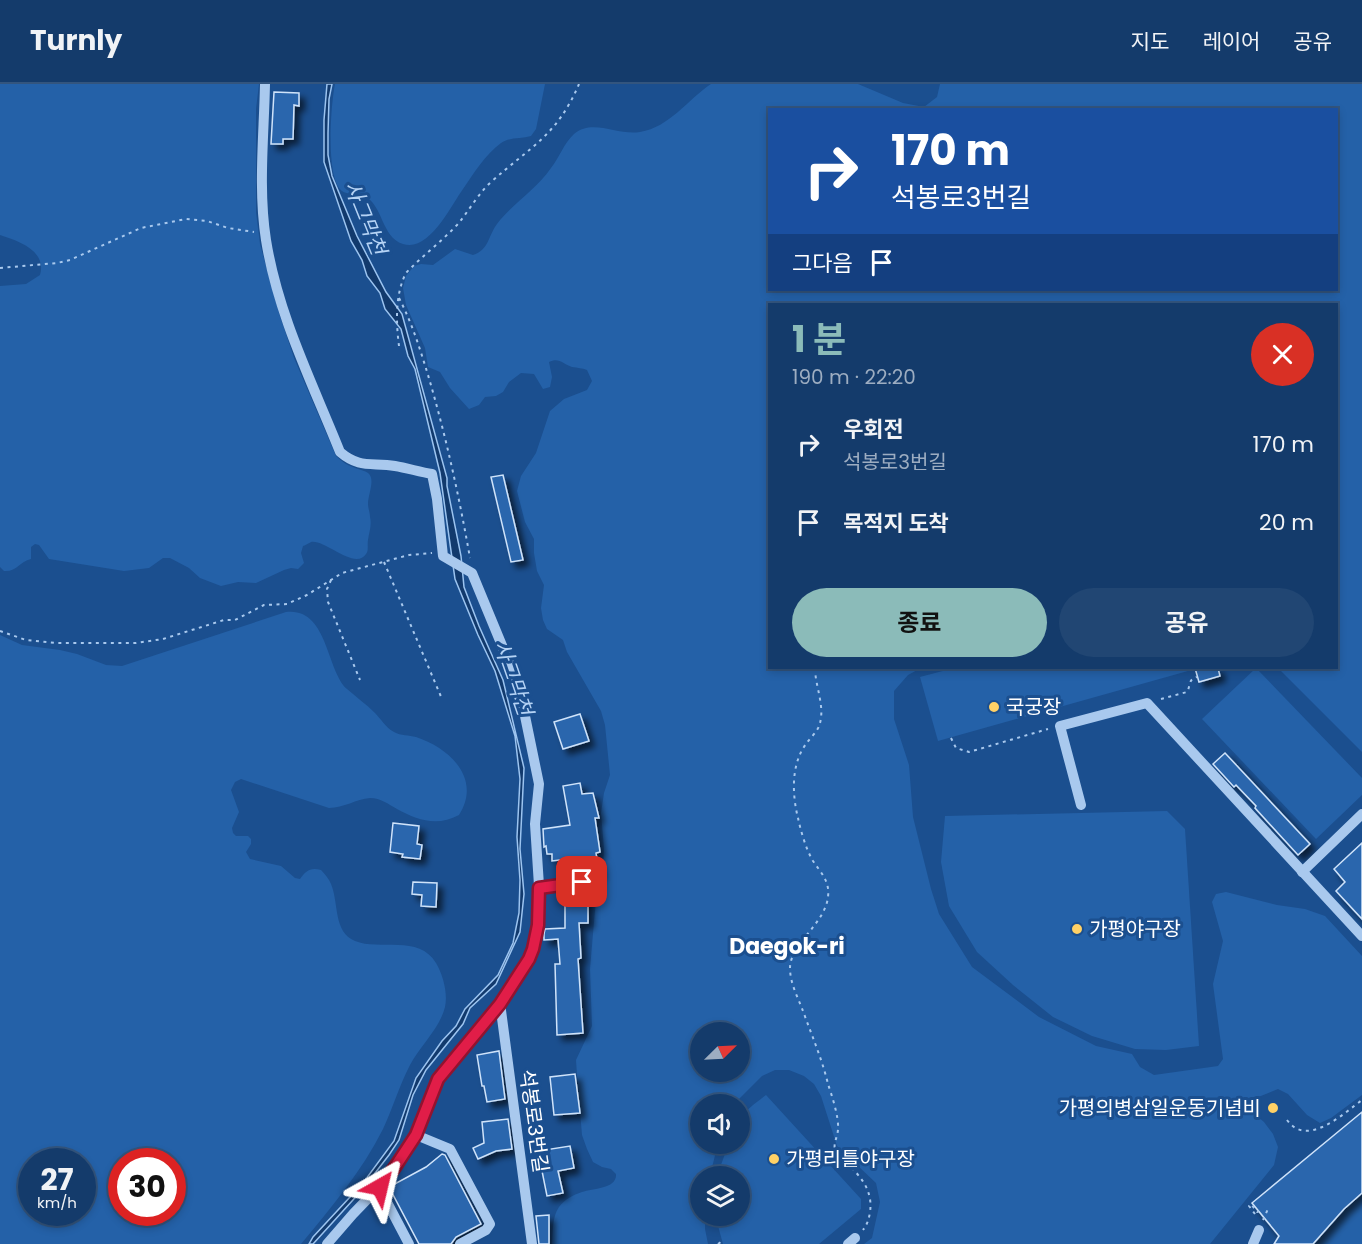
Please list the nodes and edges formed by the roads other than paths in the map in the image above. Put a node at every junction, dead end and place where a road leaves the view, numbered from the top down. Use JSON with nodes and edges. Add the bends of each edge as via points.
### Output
{"nodes":[{"id":1,"x":265,"y":84,"type":"edge"},
{"id":2,"x":1081,"y":805,"type":"dead end"},
{"id":3,"x":1362,"y":814,"type":"edge"},
{"id":4,"x":1302,"y":872,"type":"junction"},
{"id":5,"x":582,"y":882,"type":"dead end"},
{"id":6,"x":539,"y":888,"type":"junction"},
{"id":7,"x":1362,"y":936,"type":"edge"},
{"id":8,"x":500,"y":1004,"type":"junction"},
{"id":9,"x":416,"y":1135,"type":"junction"},
{"id":10,"x":380,"y":1187,"type":"junction"},
{"id":11,"x":1258,"y":1230,"type":"dead end"},
{"id":12,"x":327,"y":1244,"type":"edge"},
{"id":13,"x":409,"y":1244,"type":"edge"},
{"id":14,"x":460,"y":1244,"type":"edge"},
{"id":15,"x":532,"y":1244,"type":"edge"},
{"id":16,"x":1253,"y":1244,"type":"edge"}],
"edges":[{"from":1,"to":6,"type":"street","via":[[265,232],[283,312],[340,452],[359,464],[392,465],[432,474],[443,556],[472,573],[508,660],[525,716],[539,784],[535,824]]},
{"from":2,"to":4,"type":"street","via":[[1060,726],[1147,703]]},
{"from":3,"to":4,"type":"street"},
{"from":4,"to":7,"type":"street"},
{"from":5,"to":6,"type":"street"},
{"from":6,"to":8,"type":"street","via":[[533,949]]},
{"from":8,"to":9,"type":"street","via":[[438,1079]]},
{"from":8,"to":15,"type":"street","name":"석봉로3번길"},
{"from":9,"to":10,"type":"street"},
{"from":9,"to":14,"type":"street","via":[[450,1149],[490,1224]]},
{"from":10,"to":12,"type":"street"},
{"from":10,"to":13,"type":"street"},
{"from":11,"to":16,"type":"street"}]}
